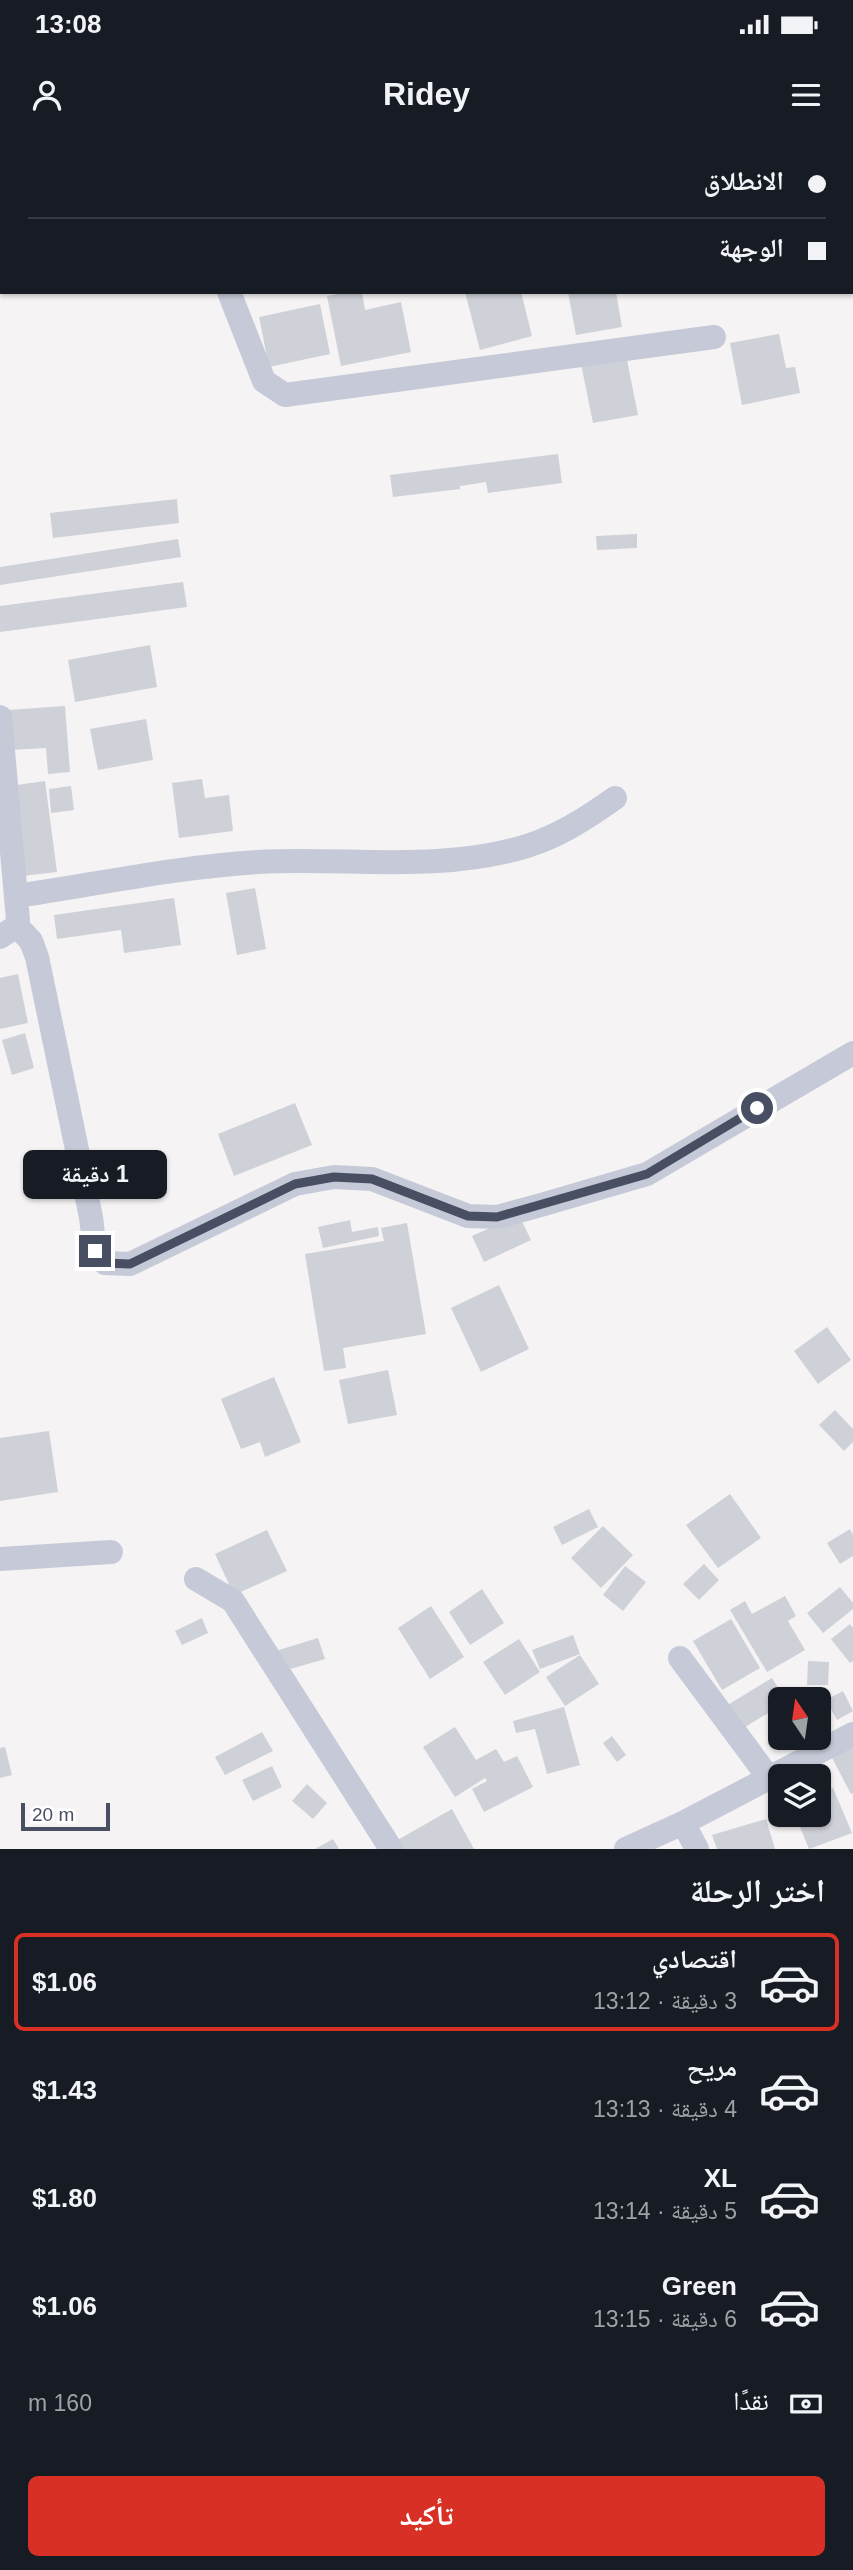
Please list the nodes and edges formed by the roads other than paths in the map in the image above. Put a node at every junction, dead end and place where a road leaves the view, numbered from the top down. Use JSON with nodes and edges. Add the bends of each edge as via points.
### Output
{"nodes":[{"id":1,"x":230,"y":294,"type":"edge"},
{"id":2,"x":713,"y":337,"type":"dead end"},
{"id":3,"x":0,"y":716,"type":"edge"},
{"id":4,"x":615,"y":798,"type":"dead end"},
{"id":5,"x":17,"y":896,"type":"junction"},
{"id":6,"x":8,"y":932,"type":"edge"},
{"id":7,"x":853,"y":1053,"type":"edge"},
{"id":8,"x":111,"y":1552,"type":"dead end"},
{"id":9,"x":0,"y":1559,"type":"edge"},
{"id":10,"x":196,"y":1579,"type":"dead end"},
{"id":11,"x":680,"y":1658,"type":"dead end"},
{"id":12,"x":853,"y":1734,"type":"edge"},
{"id":13,"x":796,"y":1764,"type":"edge"},
{"id":14,"x":768,"y":1777,"type":"edge"},
{"id":15,"x":768,"y":1779,"type":"edge"},
{"id":16,"x":683,"y":1823,"type":"junction"},
{"id":17,"x":391,"y":1849,"type":"edge"},
{"id":18,"x":626,"y":1849,"type":"edge"},
{"id":19,"x":697,"y":1849,"type":"edge"}],
"edges":[{"from":1,"to":2,"type":"street","via":[[264,381],[285,395]]},
{"from":3,"to":5,"type":"street"},
{"from":4,"to":5,"type":"street","via":[[559,833],[466,860],[307,860],[212,866]]},
{"from":5,"to":6,"type":"street"},
{"from":6,"to":7,"type":"street","via":[[31,941],[37,957],[95,1251],[105,1263],[130,1264],[295,1184],[334,1177],[372,1179],[468,1216],[497,1217],[541,1205],[647,1174]]},
{"from":8,"to":9,"type":"street"},
{"from":10,"to":17,"type":"street","via":[[233,1601]]},
{"from":11,"to":14,"type":"street"},
{"from":12,"to":13,"type":"street"},
{"from":15,"to":16,"type":"street"},
{"from":16,"to":18,"type":"street"},
{"from":16,"to":19,"type":"street"}]}
